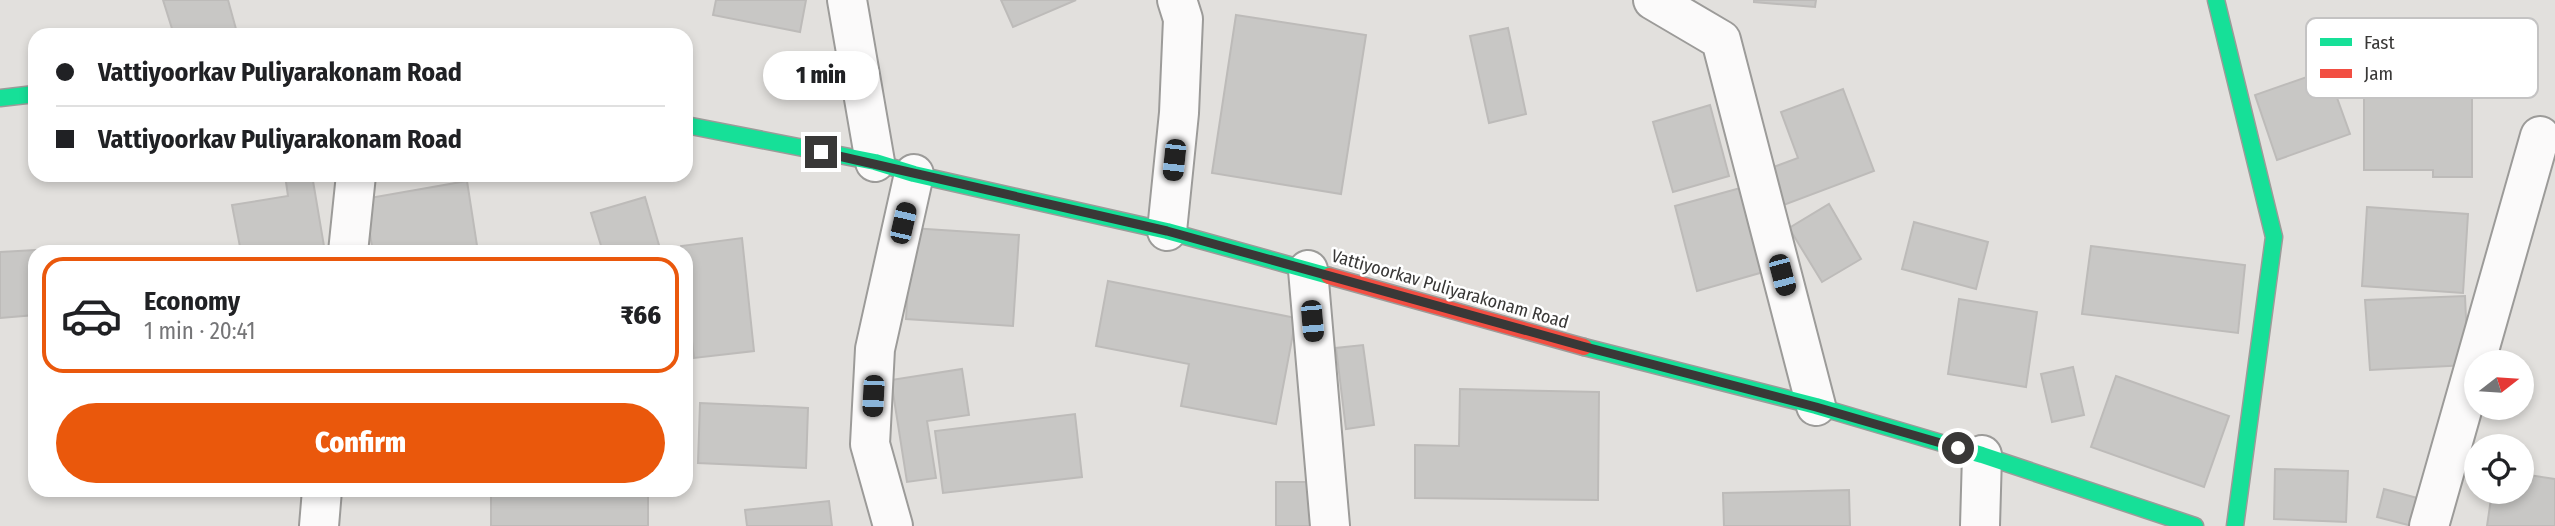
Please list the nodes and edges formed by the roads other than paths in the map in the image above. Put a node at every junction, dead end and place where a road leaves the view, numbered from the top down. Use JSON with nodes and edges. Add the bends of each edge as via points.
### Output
{"nodes":[{"id":1,"x":847,"y":0,"type":"edge"},
{"id":2,"x":1177,"y":0,"type":"edge"},
{"id":3,"x":1653,"y":0,"type":"edge"},
{"id":4,"x":2216,"y":0,"type":"edge"},
{"id":5,"x":28,"y":95,"type":"edge"},
{"id":6,"x":0,"y":98,"type":"edge"},
{"id":7,"x":693,"y":126,"type":"edge"},
{"id":8,"x":2540,"y":136,"type":"dead end"},
{"id":9,"x":875,"y":162,"type":"junction"},
{"id":10,"x":914,"y":174,"type":"junction"},
{"id":11,"x":355,"y":182,"type":"edge"},
{"id":12,"x":1167,"y":231,"type":"junction"},
{"id":13,"x":349,"y":245,"type":"edge"},
{"id":14,"x":1308,"y":270,"type":"junction"},
{"id":15,"x":1816,"y":407,"type":"junction"},
{"id":16,"x":1982,"y":455,"type":"junction"},
{"id":17,"x":322,"y":497,"type":"edge"},
{"id":18,"x":319,"y":526,"type":"edge"},
{"id":19,"x":893,"y":526,"type":"edge"},
{"id":20,"x":1330,"y":526,"type":"edge"},
{"id":21,"x":1980,"y":526,"type":"edge"},
{"id":22,"x":2195,"y":526,"type":"edge"},
{"id":23,"x":2235,"y":526,"type":"edge"},
{"id":24,"x":2429,"y":526,"type":"edge"}],
"edges":[{"from":1,"to":9,"type":"street"},
{"from":2,"to":12,"type":"street","via":[[1182,19],[1179,113]]},
{"from":3,"to":15,"type":"street","via":[[1721,40]]},
{"from":4,"to":23,"type":"main road","via":[[2274,237]]},
{"from":5,"to":6,"type":"main road"},
{"from":7,"to":9,"type":"main road","name":"Vattiyoorkav Puliyarakonam Road"},
{"from":8,"to":24,"type":"street"},
{"from":9,"to":10,"type":"main road","name":"Vattiyoorkav Puliyarakonam Road"},
{"from":10,"to":12,"type":"main road","name":"Vattiyoorkav Puliyarakonam Road"},
{"from":10,"to":19,"type":"street","via":[[876,348],[870,444]]},
{"from":11,"to":13,"type":"street"},
{"from":12,"to":14,"type":"main road","name":"Vattiyoorkav Puliyarakonam Road"},
{"from":14,"to":15,"type":"main road","name":"Vattiyoorkav Puliyarakonam Road"},
{"from":14,"to":20,"type":"street"},
{"from":15,"to":16,"type":"main road","name":"Vattiyoorkav Puliyarakonam Road"},
{"from":16,"to":21,"type":"street"},
{"from":16,"to":22,"type":"main road","name":"Vattiyoorkav Puliyarakonam Road"},
{"from":17,"to":18,"type":"street"}]}
